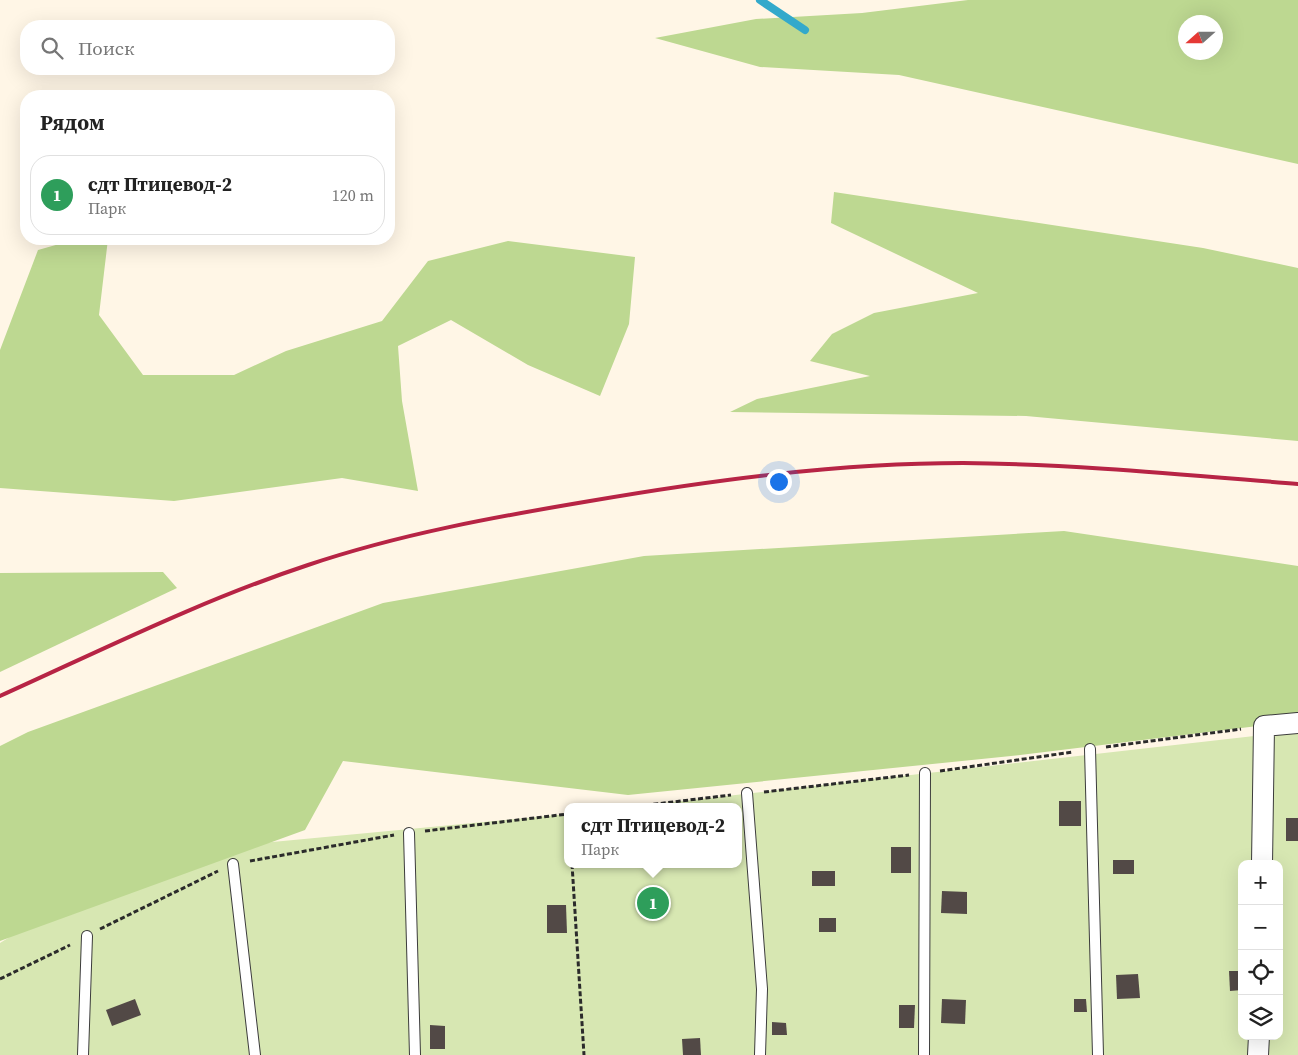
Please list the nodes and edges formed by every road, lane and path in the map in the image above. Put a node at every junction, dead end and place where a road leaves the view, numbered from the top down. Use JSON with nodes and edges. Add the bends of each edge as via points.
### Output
{"nodes":[{"id":1,"x":1298,"y":723,"type":"edge"},
{"id":2,"x":1264,"y":726,"type":"junction"},
{"id":3,"x":1090,"y":749,"type":"junction"},
{"id":4,"x":925,"y":773,"type":"junction"},
{"id":5,"x":748,"y":794,"type":"junction"},
{"id":6,"x":667,"y":803,"type":"edge"},
{"id":7,"x":564,"y":814,"type":"edge"},
{"id":8,"x":409,"y":833,"type":"junction"},
{"id":9,"x":1262,"y":860,"type":"edge"},
{"id":10,"x":233,"y":864,"type":"junction"},
{"id":11,"x":572,"y":868,"type":"edge"},
{"id":12,"x":87,"y":936,"type":"junction"},
{"id":13,"x":0,"y":979,"type":"edge"},
{"id":14,"x":1259,"y":1040,"type":"edge"},
{"id":15,"x":83,"y":1055,"type":"edge"},
{"id":16,"x":255,"y":1055,"type":"edge"},
{"id":17,"x":415,"y":1055,"type":"edge"},
{"id":18,"x":584,"y":1055,"type":"edge"},
{"id":19,"x":760,"y":1055,"type":"edge"},
{"id":20,"x":924,"y":1055,"type":"edge"},
{"id":21,"x":1098,"y":1055,"type":"edge"},
{"id":22,"x":1258,"y":1055,"type":"edge"}],
"edges":[{"from":1,"to":2,"type":"street"},
{"from":2,"to":3,"type":"path"},
{"from":2,"to":9,"type":"street"},
{"from":3,"to":4,"type":"path"},
{"from":3,"to":21,"type":"lane"},
{"from":4,"to":5,"type":"path"},
{"from":4,"to":20,"type":"lane"},
{"from":5,"to":6,"type":"path"},
{"from":5,"to":19,"type":"lane","via":[[762,989]]},
{"from":7,"to":8,"type":"path"},
{"from":8,"to":10,"type":"path"},
{"from":8,"to":17,"type":"lane"},
{"from":10,"to":12,"type":"path"},
{"from":10,"to":16,"type":"lane"},
{"from":11,"to":18,"type":"path"},
{"from":12,"to":13,"type":"path"},
{"from":12,"to":15,"type":"lane"},
{"from":14,"to":22,"type":"street"}]}
